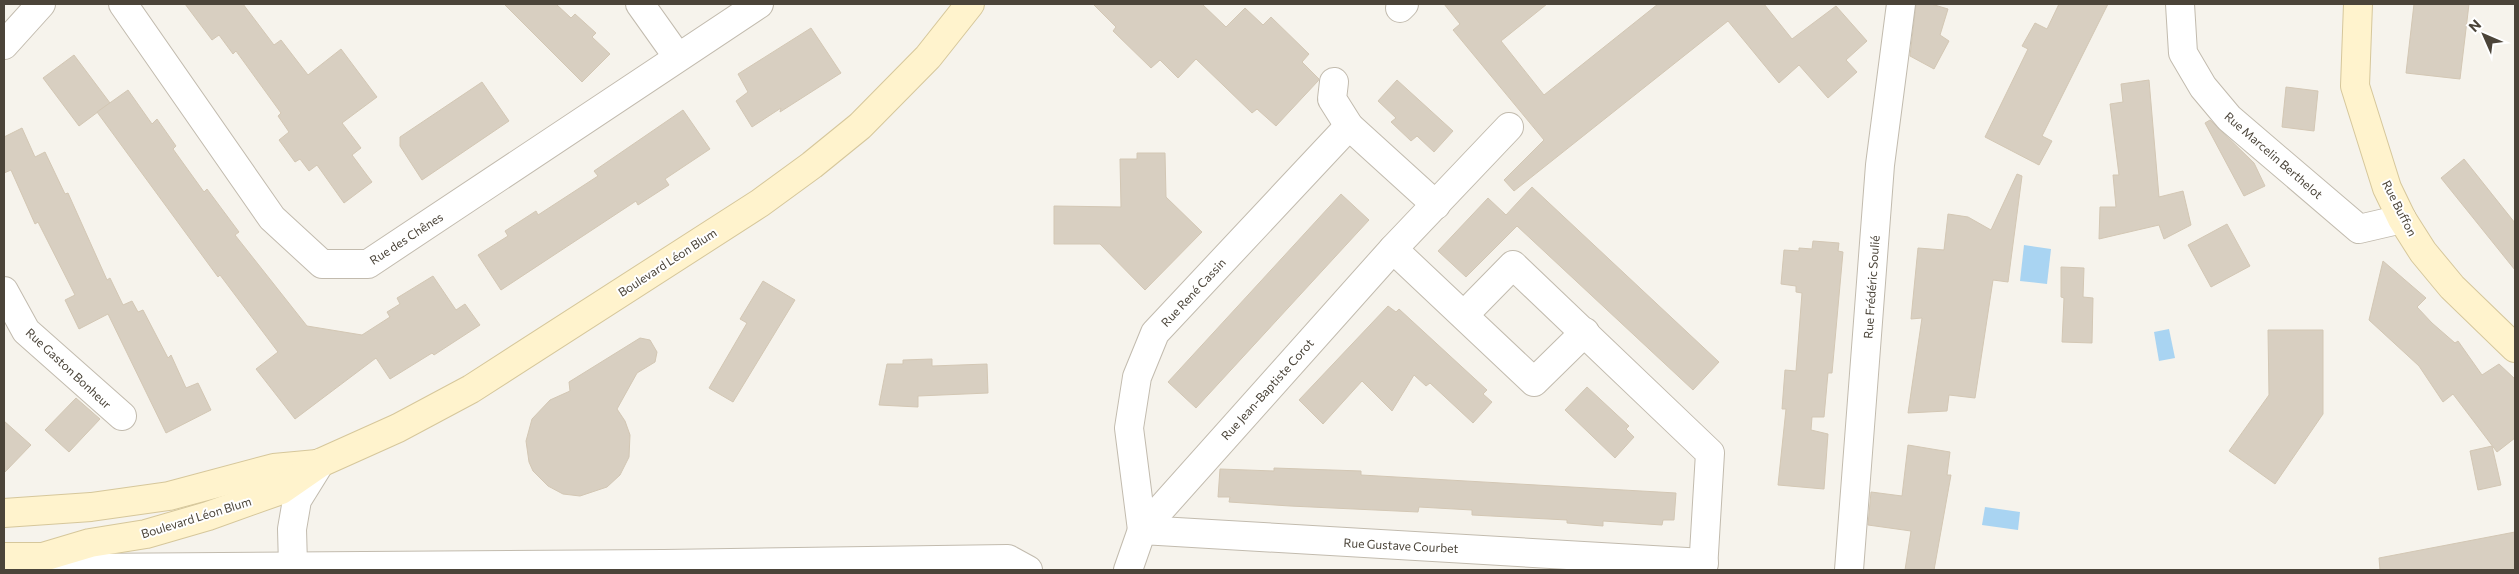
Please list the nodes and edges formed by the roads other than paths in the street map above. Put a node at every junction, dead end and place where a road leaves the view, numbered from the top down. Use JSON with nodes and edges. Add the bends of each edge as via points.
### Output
{"nodes":[{"id":1,"x":41,"y":4,"type":"edge"},
{"id":2,"x":123,"y":4,"type":"edge"},
{"id":3,"x":640,"y":4,"type":"edge"},
{"id":4,"x":759,"y":4,"type":"edge"},
{"id":5,"x":970,"y":4,"type":"edge"},
{"id":6,"x":1901,"y":4,"type":"edge"},
{"id":7,"x":2180,"y":4,"type":"edge"},
{"id":8,"x":2358,"y":4,"type":"edge"},
{"id":9,"x":4,"y":46,"type":"edge"},
{"id":10,"x":677,"y":56,"type":"junction"},
{"id":11,"x":1334,"y":82,"type":"dead end"},
{"id":12,"x":1349,"y":126,"type":"junction"},
{"id":13,"x":1509,"y":127,"type":"dead end"},
{"id":14,"x":1436,"y":205,"type":"junction"},
{"id":15,"x":2402,"y":219,"type":"junction"},
{"id":16,"x":1393,"y":249,"type":"junction"},
{"id":17,"x":4,"y":291,"type":"edge"},
{"id":18,"x":1464,"y":315,"type":"junction"},
{"id":19,"x":1585,"y":332,"type":"junction"},
{"id":20,"x":2515,"y":348,"type":"edge"},
{"id":21,"x":122,"y":416,"type":"dead end"},
{"id":22,"x":320,"y":463,"type":"junction"},
{"id":23,"x":4,"y":513,"type":"edge"},
{"id":24,"x":1142,"y":530,"type":"junction"},
{"id":25,"x":4,"y":557,"type":"edge"},
{"id":26,"x":43,"y":557,"type":"junction"},
{"id":27,"x":293,"y":565,"type":"junction"},
{"id":28,"x":1703,"y":567,"type":"edge"},
{"id":29,"x":1028,"y":570,"type":"edge"},
{"id":30,"x":1128,"y":570,"type":"edge"},
{"id":31,"x":1849,"y":570,"type":"edge"}],
"edges":[{"from":1,"to":9,"type":"street"},
{"from":2,"to":10,"type":"street","name":"Rue des Chênes","via":[[272,218],[322,264],[368,264]]},
{"from":3,"to":10,"type":"street"},
{"from":4,"to":10,"type":"street","name":"Rue des Chênes"},
{"from":5,"to":22,"type":"street","name":"Boulevard Léon Blum","via":[[928,57],[860,126],[760,203],[471,388],[398,428]]},
{"from":6,"to":31,"type":"street","name":"Rue Frédéric Soulié","via":[[1880,165]]},
{"from":7,"to":15,"type":"street","name":"Rue Marcelin Berthelot","via":[[2184,53],[2202,87],[2229,118],[2360,229]]},
{"from":8,"to":15,"type":"street","name":"Rue Buffon","via":[[2355,86],[2387,188]]},
{"from":11,"to":12,"type":"street","via":[[1332,99]]},
{"from":12,"to":14,"type":"street"},
{"from":12,"to":24,"type":"street","name":"Rue René Cassin","via":[[1155,333],[1137,377],[1129,428]]},
{"from":13,"to":14,"type":"street","name":"Rue Jean-Baptiste Corot"},
{"from":14,"to":16,"type":"street","name":"Rue Jean-Baptiste Corot"},
{"from":15,"to":20,"type":"street","name":"Rue Buffon","via":[[2423,252],[2452,287]]},
{"from":16,"to":18,"type":"street"},
{"from":16,"to":24,"type":"street","name":"Rue Jean-Baptiste Corot"},
{"from":17,"to":21,"type":"street","name":"Rue Gaston Bonheur","via":[[26,331]]},
{"from":18,"to":19,"type":"street","via":[[1534,382]]},
{"from":18,"to":19,"type":"street","via":[[1513,265]]},
{"from":19,"to":28,"type":"street","via":[[1710,453]]},
{"from":22,"to":23,"type":"street","name":"Boulevard Léon Blum","via":[[274,468],[169,496],[91,508]]},
{"from":22,"to":26,"type":"street","name":"Boulevard Léon Blum","via":[[281,490],[208,516],[146,534],[90,543]]},
{"from":22,"to":27,"type":"street","via":[[297,500],[292,529]]},
{"from":24,"to":28,"type":"street","name":"Rue Gustave Courbet"},
{"from":24,"to":30,"type":"street"},
{"from":25,"to":26,"type":"street","name":"Boulevard Léon Blum"},
{"from":26,"to":27,"type":"street","via":[[86,568]]},
{"from":27,"to":29,"type":"street","via":[[1008,559]]}]}
